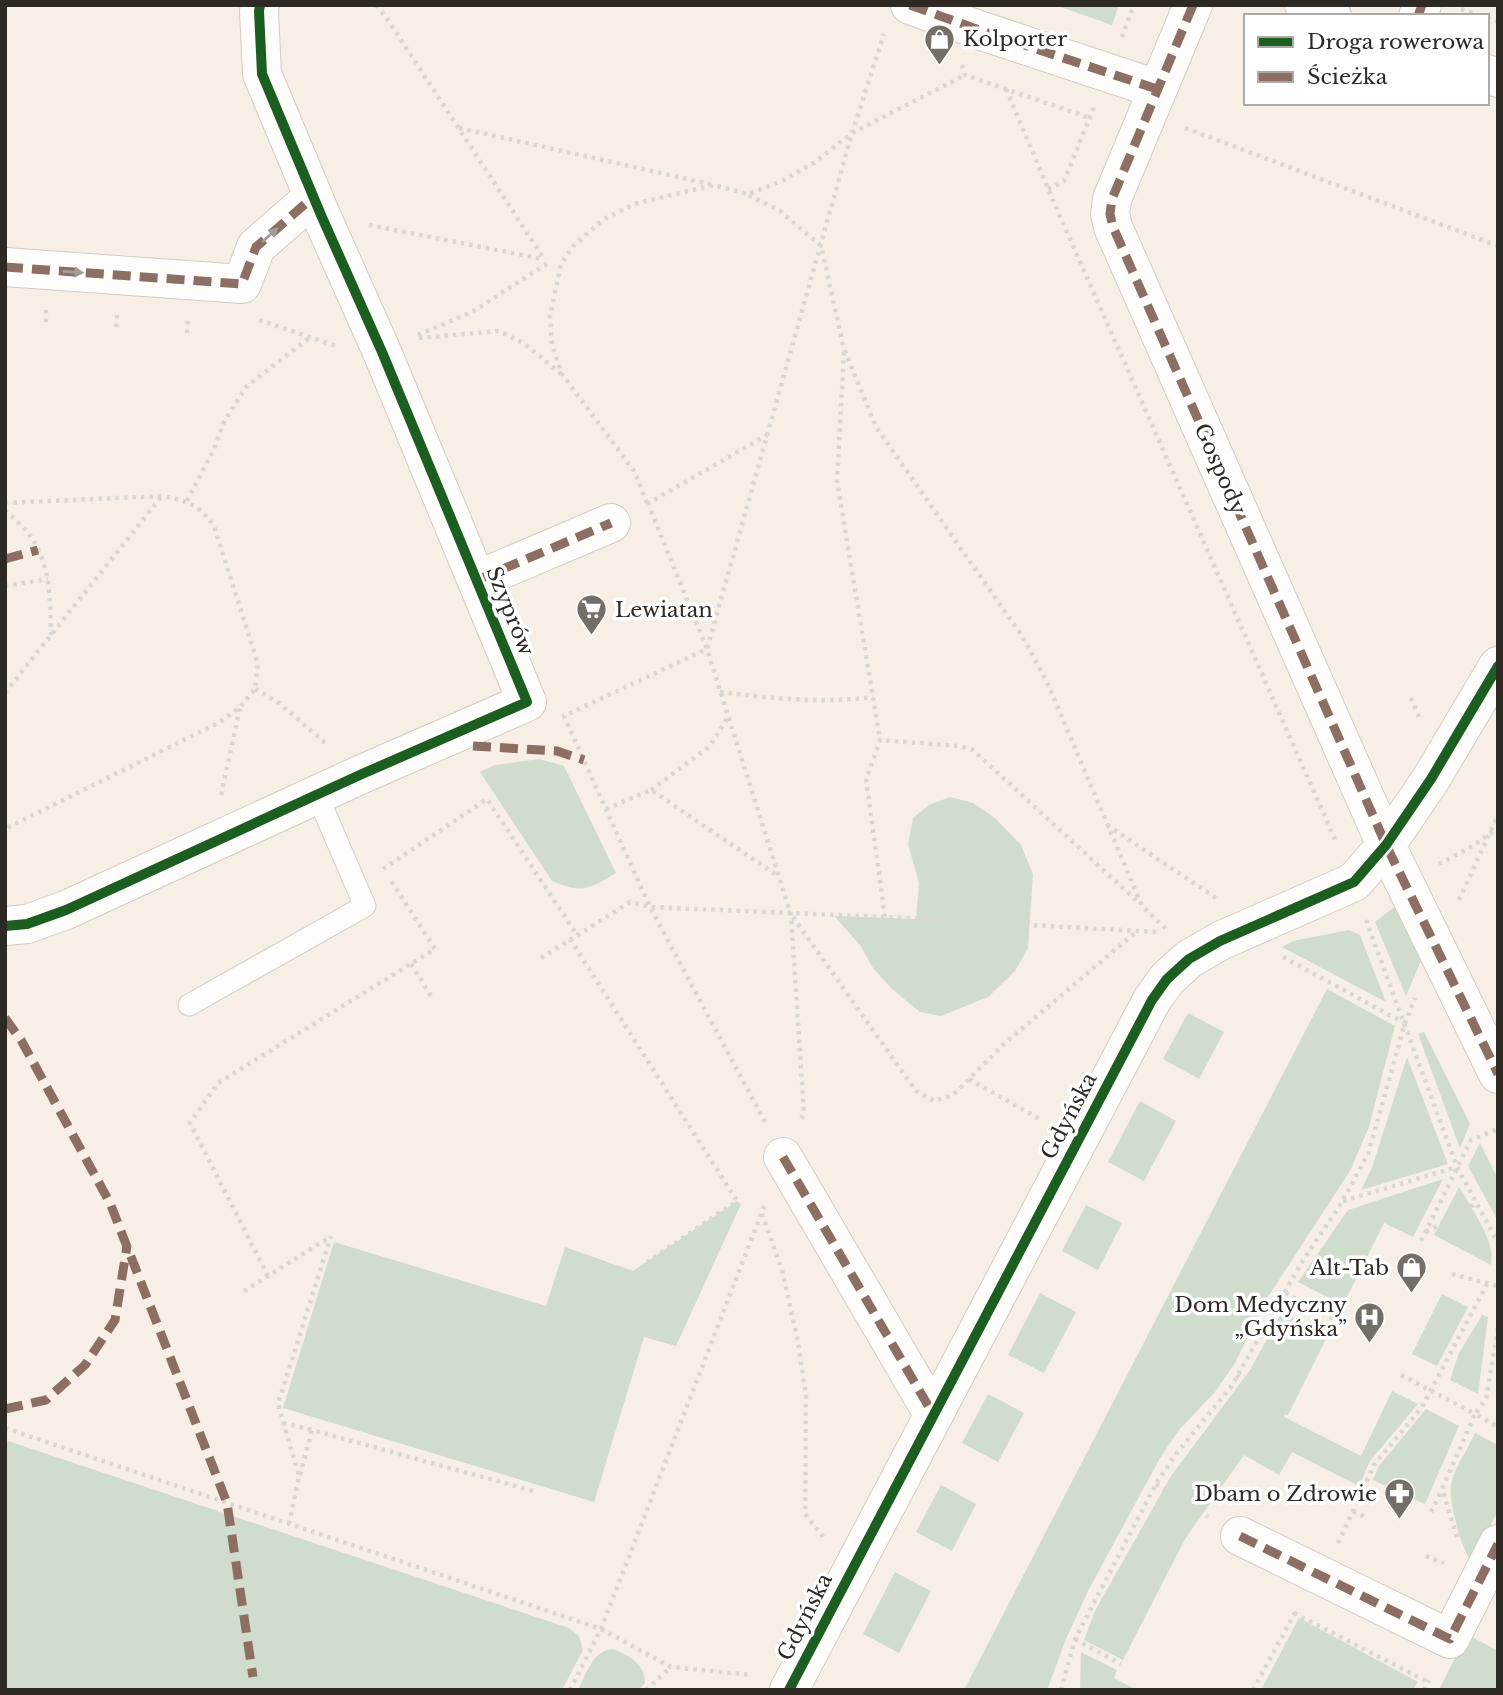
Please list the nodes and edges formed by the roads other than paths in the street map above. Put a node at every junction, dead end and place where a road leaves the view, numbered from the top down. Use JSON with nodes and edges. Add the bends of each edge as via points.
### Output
{"nodes":[{"id":1,"x":261,"y":5,"type":"edge"},
{"id":2,"x":910,"y":5,"type":"edge"},
{"id":3,"x":1193,"y":5,"type":"edge"},
{"id":4,"x":1304,"y":5,"type":"edge"},
{"id":5,"x":1327,"y":14,"type":"edge"},
{"id":6,"x":1152,"y":101,"type":"junction"},
{"id":7,"x":317,"y":206,"type":"junction"},
{"id":8,"x":5,"y":267,"type":"edge"},
{"id":9,"x":611,"y":523,"type":"road end"},
{"id":10,"x":477,"y":580,"type":"junction"},
{"id":11,"x":1498,"y":666,"type":"edge"},
{"id":12,"x":317,"y":795,"type":"junction"},
{"id":13,"x":1386,"y":845,"type":"junction"},
{"id":14,"x":5,"y":926,"type":"edge"},
{"id":15,"x":189,"y":1005,"type":"dead end"},
{"id":16,"x":1498,"y":1074,"type":"edge"},
{"id":17,"x":783,"y":1157,"type":"road end"},
{"id":18,"x":933,"y":1414,"type":"junction"},
{"id":19,"x":1240,"y":1536,"type":"road end"},
{"id":20,"x":1490,"y":1560,"type":"edge"},
{"id":21,"x":791,"y":1685,"type":"edge"}],
"edges":[{"from":1,"to":7,"type":"street","name":"Szyprów","via":[[262,74]]},
{"from":2,"to":6,"type":"street"},
{"from":3,"to":6,"type":"street","name":"Gospody"},
{"from":4,"to":5,"type":"street"},
{"from":6,"to":13,"type":"street","name":"Gospody","via":[[1112,199],[1113,227]]},
{"from":8,"to":7,"type":"street","one_way":true,"via":[[242,285],[256,247]]},
{"from":7,"to":10,"type":"street","name":"Szyprów"},
{"from":9,"to":10,"type":"street","name":"Szyprów"},
{"from":10,"to":12,"type":"street","name":"Szyprów","via":[[527,702]]},
{"from":11,"to":13,"type":"street","name":"Gdyńska"},
{"from":12,"to":14,"type":"street","name":"Szyprów","via":[[66,910],[27,924]]},
{"from":12,"to":15,"type":"lane","via":[[365,906]]},
{"from":13,"to":16,"type":"street","name":"Gospody"},
{"from":13,"to":18,"type":"street","name":"Gdyńska","via":[[1354,882],[1220,942],[1189,959],[1167,979]]},
{"from":17,"to":18,"type":"street"},
{"from":18,"to":21,"type":"street","name":"Gdyńska"},
{"from":19,"to":20,"type":"street","via":[[1450,1639]]}]}
